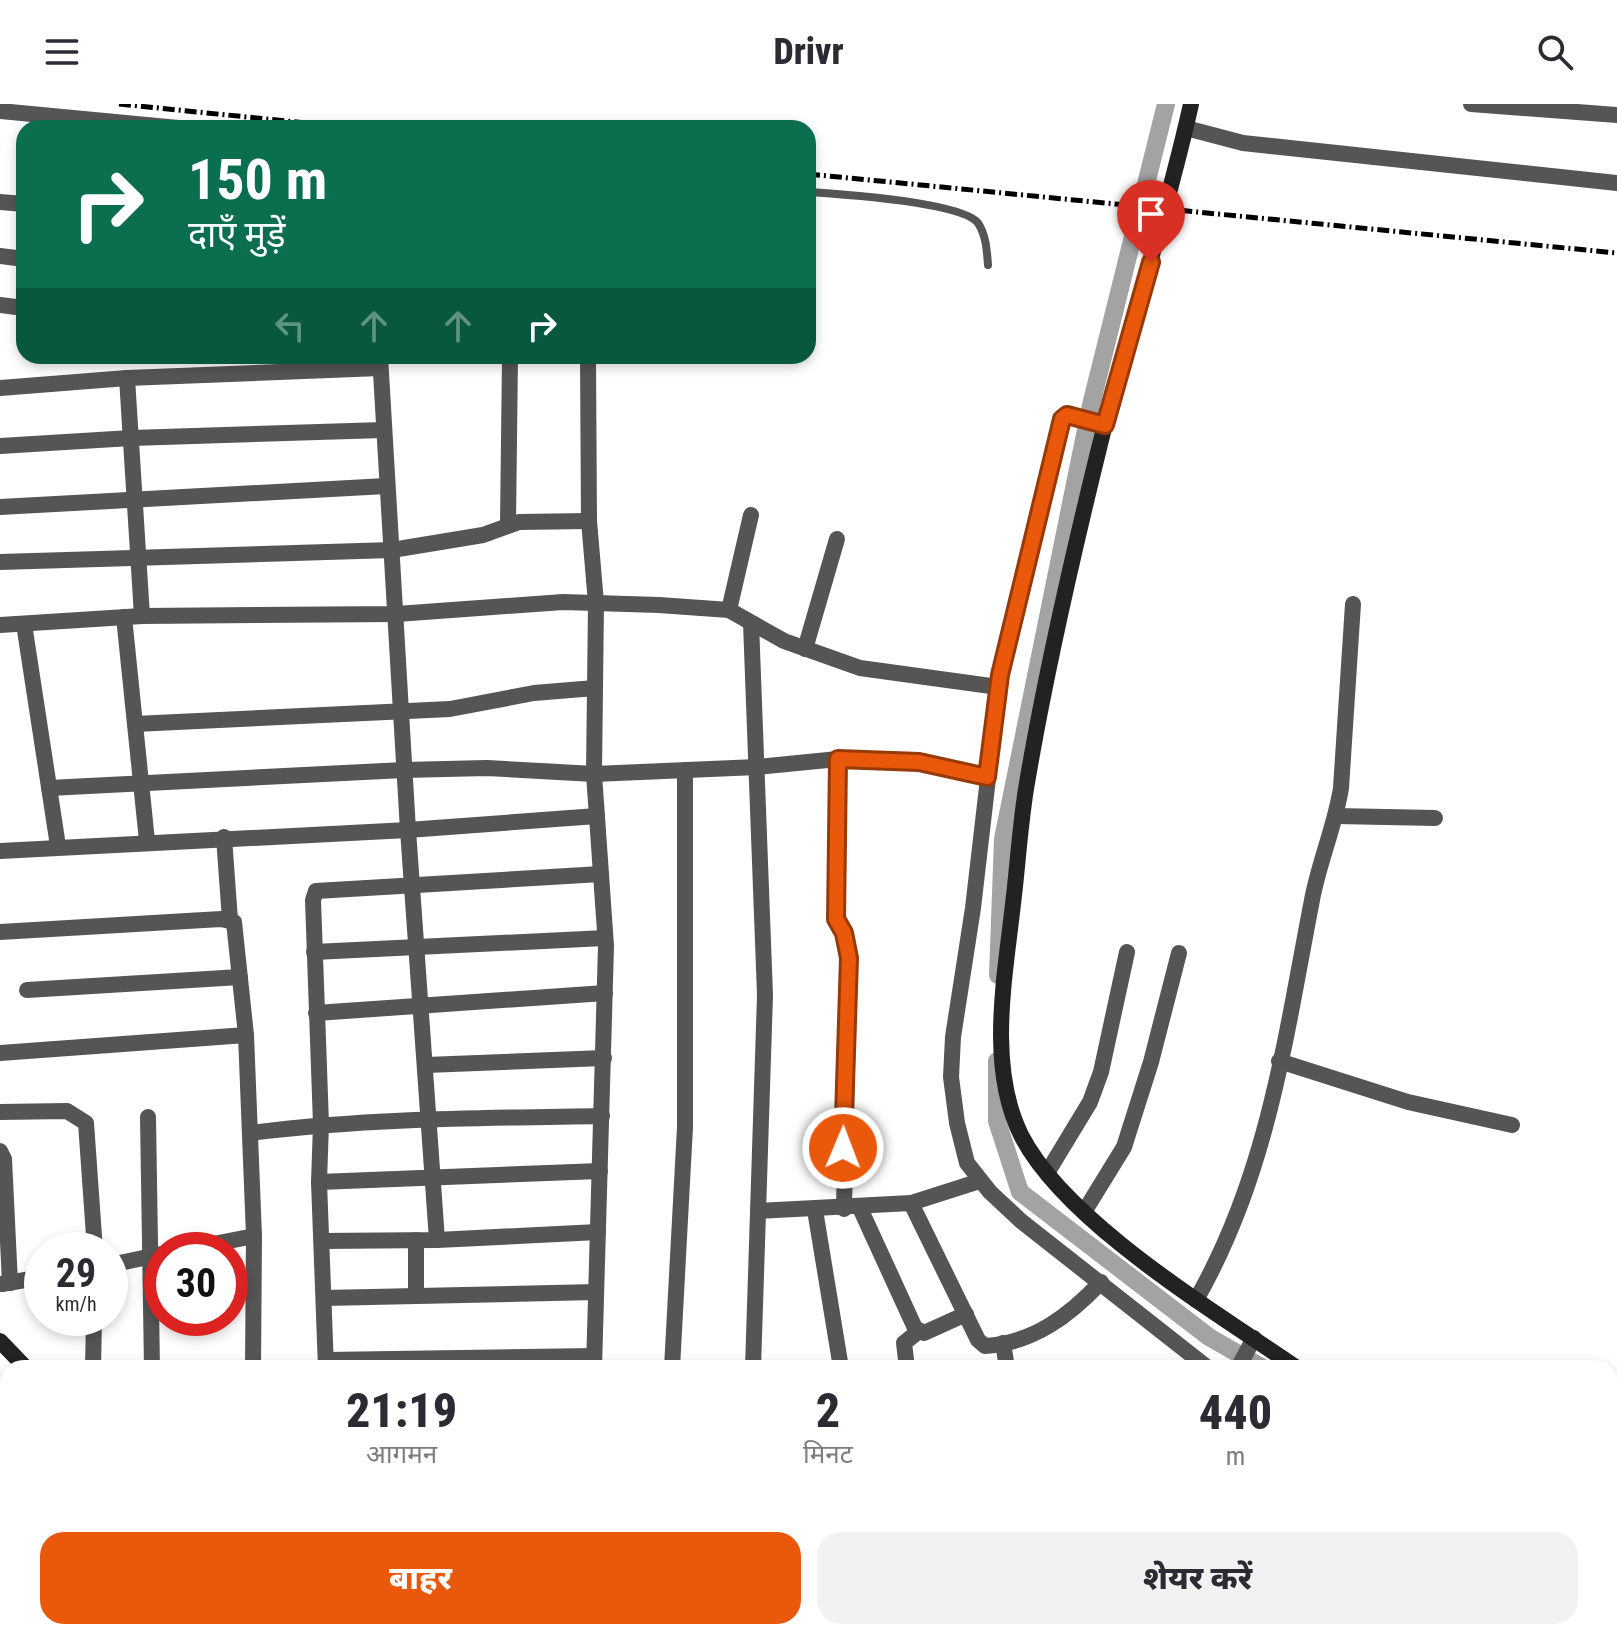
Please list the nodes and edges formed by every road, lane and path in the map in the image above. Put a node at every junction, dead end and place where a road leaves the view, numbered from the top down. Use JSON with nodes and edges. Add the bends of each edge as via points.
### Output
{"nodes":[{"id":1,"x":1191,"y":104,"type":"edge"},
{"id":2,"x":1471,"y":104,"type":"edge"},
{"id":3,"x":0,"y":111,"type":"edge"},
{"id":4,"x":1617,"y":115,"type":"edge"},
{"id":5,"x":94,"y":120,"type":"edge"},
{"id":6,"x":1186,"y":128,"type":"junction"},
{"id":7,"x":1617,"y":183,"type":"edge"},
{"id":8,"x":816,"y":193,"type":"edge"},
{"id":9,"x":988,"y":265,"type":"dead end"},
{"id":10,"x":348,"y":364,"type":"edge"},
{"id":11,"x":380,"y":364,"type":"edge"},
{"id":12,"x":510,"y":364,"type":"edge"},
{"id":13,"x":588,"y":364,"type":"edge"},
{"id":14,"x":127,"y":378,"type":"junction"},
{"id":15,"x":0,"y":388,"type":"edge"},
{"id":16,"x":1099,"y":424,"type":"junction"},
{"id":17,"x":383,"y":430,"type":"junction"},
{"id":18,"x":131,"y":438,"type":"junction"},
{"id":19,"x":0,"y":446,"type":"edge"},
{"id":20,"x":386,"y":486,"type":"junction"},
{"id":21,"x":135,"y":498,"type":"junction"},
{"id":22,"x":0,"y":507,"type":"edge"},
{"id":23,"x":751,"y":515,"type":"dead end"},
{"id":24,"x":589,"y":521,"type":"junction"},
{"id":25,"x":508,"y":524,"type":"junction"},
{"id":26,"x":837,"y":539,"type":"dead end"},
{"id":27,"x":392,"y":550,"type":"junction"},
{"id":28,"x":138,"y":556,"type":"junction"},
{"id":29,"x":0,"y":562,"type":"edge"},
{"id":30,"x":596,"y":603,"type":"junction"},
{"id":31,"x":1353,"y":604,"type":"dead end"},
{"id":32,"x":729,"y":610,"type":"junction"},
{"id":33,"x":397,"y":614,"type":"junction"},
{"id":34,"x":142,"y":616,"type":"junction"},
{"id":35,"x":124,"y":617,"type":"junction"},
{"id":36,"x":751,"y":623,"type":"junction"},
{"id":37,"x":24,"y":624,"type":"junction"},
{"id":38,"x":0,"y":625,"type":"edge"},
{"id":39,"x":805,"y":649,"type":"junction"},
{"id":40,"x":998,"y":687,"type":"junction"},
{"id":41,"x":595,"y":688,"type":"junction"},
{"id":42,"x":401,"y":712,"type":"junction"},
{"id":43,"x":135,"y":724,"type":"junction"},
{"id":44,"x":838,"y":759,"type":"junction"},
{"id":45,"x":757,"y":767,"type":"junction"},
{"id":46,"x":404,"y":770,"type":"junction"},
{"id":47,"x":685,"y":770,"type":"junction"},
{"id":48,"x":594,"y":774,"type":"junction"},
{"id":49,"x":987,"y":777,"type":"junction"},
{"id":50,"x":141,"y":781,"type":"junction"},
{"id":51,"x":49,"y":788,"type":"junction"},
{"id":52,"x":597,"y":816,"type":"junction"},
{"id":53,"x":1336,"y":816,"type":"junction"},
{"id":54,"x":1435,"y":818,"type":"dead end"},
{"id":55,"x":408,"y":830,"type":"junction"},
{"id":56,"x":224,"y":837,"type":"junction"},
{"id":57,"x":147,"y":841,"type":"junction"},
{"id":58,"x":58,"y":846,"type":"junction"},
{"id":59,"x":0,"y":851,"type":"edge"},
{"id":60,"x":601,"y":874,"type":"junction"},
{"id":61,"x":414,"y":883,"type":"junction"},
{"id":62,"x":230,"y":920,"type":"junction"},
{"id":63,"x":0,"y":932,"type":"edge"},
{"id":64,"x":605,"y":938,"type":"junction"},
{"id":65,"x":419,"y":946,"type":"junction"},
{"id":66,"x":314,"y":952,"type":"junction"},
{"id":67,"x":1127,"y":952,"type":"dead end"},
{"id":68,"x":1179,"y":953,"type":"dead end"},
{"id":69,"x":240,"y":977,"type":"junction"},
{"id":70,"x":27,"y":990,"type":"dead end"},
{"id":71,"x":605,"y":993,"type":"junction"},
{"id":72,"x":423,"y":1005,"type":"junction"},
{"id":73,"x":316,"y":1013,"type":"junction"},
{"id":74,"x":246,"y":1035,"type":"junction"},
{"id":75,"x":0,"y":1053,"type":"edge"},
{"id":76,"x":604,"y":1058,"type":"junction"},
{"id":77,"x":1279,"y":1061,"type":"junction"},
{"id":78,"x":426,"y":1065,"type":"junction"},
{"id":79,"x":0,"y":1112,"type":"edge"},
{"id":80,"x":602,"y":1116,"type":"junction"},
{"id":81,"x":148,"y":1117,"type":"dead end"},
{"id":82,"x":430,"y":1118,"type":"junction"},
{"id":83,"x":321,"y":1124,"type":"junction"},
{"id":84,"x":1512,"y":1125,"type":"dead end"},
{"id":85,"x":250,"y":1133,"type":"junction"},
{"id":86,"x":0,"y":1151,"type":"edge"},
{"id":87,"x":600,"y":1171,"type":"junction"},
{"id":88,"x":1047,"y":1173,"type":"junction"},
{"id":89,"x":433,"y":1176,"type":"junction"},
{"id":90,"x":980,"y":1181,"type":"junction"},
{"id":91,"x":319,"y":1182,"type":"junction"},
{"id":92,"x":911,"y":1203,"type":"junction"},
{"id":93,"x":852,"y":1209,"type":"junction"},
{"id":94,"x":815,"y":1210,"type":"junction"},
{"id":95,"x":758,"y":1211,"type":"junction"},
{"id":96,"x":1084,"y":1212,"type":"junction"},
{"id":97,"x":94,"y":1232,"type":"edge"},
{"id":98,"x":155,"y":1232,"type":"edge"},
{"id":99,"x":598,"y":1232,"type":"junction"},
{"id":100,"x":254,"y":1236,"type":"junction"},
{"id":101,"x":248,"y":1237,"type":"edge"},
{"id":102,"x":416,"y":1240,"type":"junction"},
{"id":103,"x":437,"y":1240,"type":"junction"},
{"id":104,"x":322,"y":1241,"type":"junction"},
{"id":105,"x":1101,"y":1282,"type":"junction"},
{"id":106,"x":5,"y":1284,"type":"edge"},
{"id":107,"x":596,"y":1292,"type":"junction"},
{"id":108,"x":416,"y":1296,"type":"junction"},
{"id":109,"x":324,"y":1298,"type":"junction"},
{"id":110,"x":1196,"y":1300,"type":"junction"},
{"id":111,"x":966,"y":1314,"type":"junction"},
{"id":112,"x":919,"y":1331,"type":"junction"},
{"id":113,"x":94,"y":1336,"type":"edge"},
{"id":114,"x":153,"y":1336,"type":"edge"},
{"id":115,"x":0,"y":1341,"type":"edge"},
{"id":116,"x":1003,"y":1343,"type":"junction"},
{"id":117,"x":1251,"y":1344,"type":"junction"},
{"id":118,"x":18,"y":1360,"type":"edge"},
{"id":119,"x":93,"y":1360,"type":"edge"},
{"id":120,"x":152,"y":1360,"type":"edge"},
{"id":121,"x":253,"y":1360,"type":"edge"},
{"id":122,"x":326,"y":1360,"type":"edge"},
{"id":123,"x":594,"y":1360,"type":"edge"},
{"id":124,"x":672,"y":1360,"type":"edge"},
{"id":125,"x":753,"y":1360,"type":"edge"},
{"id":126,"x":840,"y":1360,"type":"edge"},
{"id":127,"x":906,"y":1360,"type":"edge"},
{"id":128,"x":1006,"y":1360,"type":"edge"},
{"id":129,"x":1198,"y":1360,"type":"edge"},
{"id":130,"x":1242,"y":1360,"type":"edge"},
{"id":131,"x":1282,"y":1360,"type":"edge"},
{"id":132,"x":0,"y":1575,"type":"edge"},
{"id":133,"x":0,"y":1590,"type":"edge"}],
"edges":[{"from":1,"to":6,"type":"street"},
{"from":2,"to":4,"type":"street"},
{"from":3,"to":5,"type":"street"},
{"from":6,"to":7,"type":"street","via":[[1243,143]]},
{"from":6,"to":16,"type":"street"},
{"from":8,"to":9,"type":"lane","via":[[969,215],[982,232]]},
{"from":10,"to":14,"type":"street"},
{"from":11,"to":17,"type":"street"},
{"from":12,"to":25,"type":"street"},
{"from":13,"to":24,"type":"street"},
{"from":14,"to":15,"type":"street"},
{"from":14,"to":18,"type":"street"},
{"from":16,"to":40,"type":"street","via":[[1070,416],[1062,419]]},
{"from":16,"to":88,"type":"street","via":[[1026,788],[1006,968],[1002,1054],[1008,1105]]},
{"from":17,"to":18,"type":"street"},
{"from":17,"to":20,"type":"street"},
{"from":18,"to":19,"type":"street"},
{"from":18,"to":21,"type":"street"},
{"from":20,"to":21,"type":"street"},
{"from":20,"to":27,"type":"street"},
{"from":21,"to":22,"type":"street"},
{"from":21,"to":28,"type":"street"},
{"from":23,"to":32,"type":"street"},
{"from":24,"to":25,"type":"street"},
{"from":24,"to":30,"type":"street"},
{"from":25,"to":27,"type":"street","via":[[483,535]]},
{"from":26,"to":39,"type":"street"},
{"from":27,"to":28,"type":"street"},
{"from":27,"to":33,"type":"street"},
{"from":28,"to":29,"type":"street"},
{"from":28,"to":34,"type":"street"},
{"from":30,"to":32,"type":"street"},
{"from":30,"to":33,"type":"street"},
{"from":30,"to":41,"type":"street"},
{"from":31,"to":53,"type":"street"},
{"from":32,"to":36,"type":"street"},
{"from":33,"to":34,"type":"street"},
{"from":33,"to":42,"type":"street"},
{"from":34,"to":35,"type":"street"},
{"from":35,"to":37,"type":"street"},
{"from":35,"to":43,"type":"street"},
{"from":36,"to":39,"type":"street"},
{"from":36,"to":45,"type":"street"},
{"from":37,"to":38,"type":"street"},
{"from":37,"to":51,"type":"street"},
{"from":39,"to":40,"type":"street","via":[[860,668]]},
{"from":40,"to":49,"type":"street"},
{"from":41,"to":42,"type":"street"},
{"from":41,"to":48,"type":"street"},
{"from":42,"to":43,"type":"street"},
{"from":42,"to":46,"type":"street"},
{"from":43,"to":50,"type":"street"},
{"from":44,"to":45,"type":"street"},
{"from":44,"to":49,"type":"street","via":[[919,762]]},
{"from":44,"to":93,"type":"street","via":[[836,919],[849,958]]},
{"from":45,"to":47,"type":"street"},
{"from":45,"to":95,"type":"street","via":[[765,995]]},
{"from":46,"to":48,"type":"street"},
{"from":46,"to":50,"type":"street"},
{"from":46,"to":55,"type":"street"},
{"from":47,"to":48,"type":"street"},
{"from":47,"to":124,"type":"street","via":[[685,1127]]},
{"from":48,"to":52,"type":"street"},
{"from":49,"to":90,"type":"street","via":[[951,1077],[961,1143]]},
{"from":50,"to":51,"type":"street"},
{"from":50,"to":57,"type":"street"},
{"from":51,"to":58,"type":"street"},
{"from":52,"to":55,"type":"street"},
{"from":52,"to":60,"type":"street"},
{"from":53,"to":54,"type":"street"},
{"from":53,"to":77,"type":"street","via":[[1312,894]]},
{"from":55,"to":56,"type":"street"},
{"from":55,"to":61,"type":"street"},
{"from":56,"to":57,"type":"street"},
{"from":56,"to":62,"type":"street"},
{"from":57,"to":58,"type":"street"},
{"from":58,"to":59,"type":"street"},
{"from":60,"to":61,"type":"street"},
{"from":60,"to":64,"type":"street"},
{"from":61,"to":65,"type":"street"},
{"from":61,"to":66,"type":"street","via":[[316,891]]},
{"from":62,"to":63,"type":"street"},
{"from":62,"to":69,"type":"street","via":[[237,927]]},
{"from":64,"to":65,"type":"street"},
{"from":64,"to":71,"type":"street"},
{"from":65,"to":66,"type":"street"},
{"from":65,"to":72,"type":"street"},
{"from":66,"to":73,"type":"street"},
{"from":67,"to":88,"type":"street","via":[[1094,1092]]},
{"from":68,"to":96,"type":"street","via":[[1124,1147]]},
{"from":69,"to":70,"type":"street"},
{"from":69,"to":74,"type":"street"},
{"from":71,"to":72,"type":"street"},
{"from":71,"to":76,"type":"street"},
{"from":72,"to":73,"type":"street"},
{"from":72,"to":78,"type":"street"},
{"from":73,"to":83,"type":"street"},
{"from":74,"to":75,"type":"street"},
{"from":74,"to":85,"type":"street"},
{"from":76,"to":78,"type":"street"},
{"from":76,"to":80,"type":"street"},
{"from":77,"to":84,"type":"street","via":[[1408,1102]]},
{"from":77,"to":110,"type":"street","via":[[1273,1105],[1242,1208]]},
{"from":78,"to":82,"type":"street"},
{"from":79,"to":97,"type":"street","via":[[67,1111],[86,1123]]},
{"from":80,"to":82,"type":"street"},
{"from":80,"to":87,"type":"street"},
{"from":81,"to":98,"type":"street"},
{"from":82,"to":83,"type":"street"},
{"from":82,"to":89,"type":"street"},
{"from":83,"to":85,"type":"street"},
{"from":83,"to":91,"type":"street"},
{"from":85,"to":100,"type":"street"},
{"from":86,"to":106,"type":"street"},
{"from":87,"to":89,"type":"street"},
{"from":87,"to":99,"type":"street"},
{"from":88,"to":96,"type":"street"},
{"from":89,"to":91,"type":"street"},
{"from":89,"to":103,"type":"street"},
{"from":90,"to":92,"type":"street"},
{"from":90,"to":105,"type":"street","via":[[1021,1221]]},
{"from":91,"to":104,"type":"street"},
{"from":92,"to":93,"type":"street"},
{"from":92,"to":111,"type":"street"},
{"from":93,"to":94,"type":"street"},
{"from":93,"to":112,"type":"street"},
{"from":94,"to":95,"type":"street"},
{"from":94,"to":126,"type":"street"},
{"from":95,"to":125,"type":"street"},
{"from":96,"to":110,"type":"street"},
{"from":99,"to":103,"type":"street"},
{"from":99,"to":107,"type":"street"},
{"from":100,"to":101,"type":"street"},
{"from":100,"to":121,"type":"street"},
{"from":102,"to":103,"type":"street"},
{"from":102,"to":104,"type":"street"},
{"from":102,"to":108,"type":"street"},
{"from":104,"to":109,"type":"street"},
{"from":105,"to":116,"type":"street","via":[[1069,1315]]},
{"from":105,"to":129,"type":"street"},
{"from":107,"to":108,"type":"street"},
{"from":107,"to":123,"type":"street"},
{"from":108,"to":109,"type":"street"},
{"from":109,"to":122,"type":"street"},
{"from":110,"to":117,"type":"street"},
{"from":111,"to":112,"type":"street","via":[[932,1331]]},
{"from":111,"to":116,"type":"street","via":[[982,1345]]},
{"from":112,"to":127,"type":"street","via":[[904,1343]]},
{"from":113,"to":119,"type":"street"},
{"from":114,"to":120,"type":"street"},
{"from":115,"to":118,"type":"street"},
{"from":116,"to":128,"type":"street"},
{"from":117,"to":130,"type":"street"},
{"from":117,"to":131,"type":"street"},
{"from":132,"to":133,"type":"street"}]}
